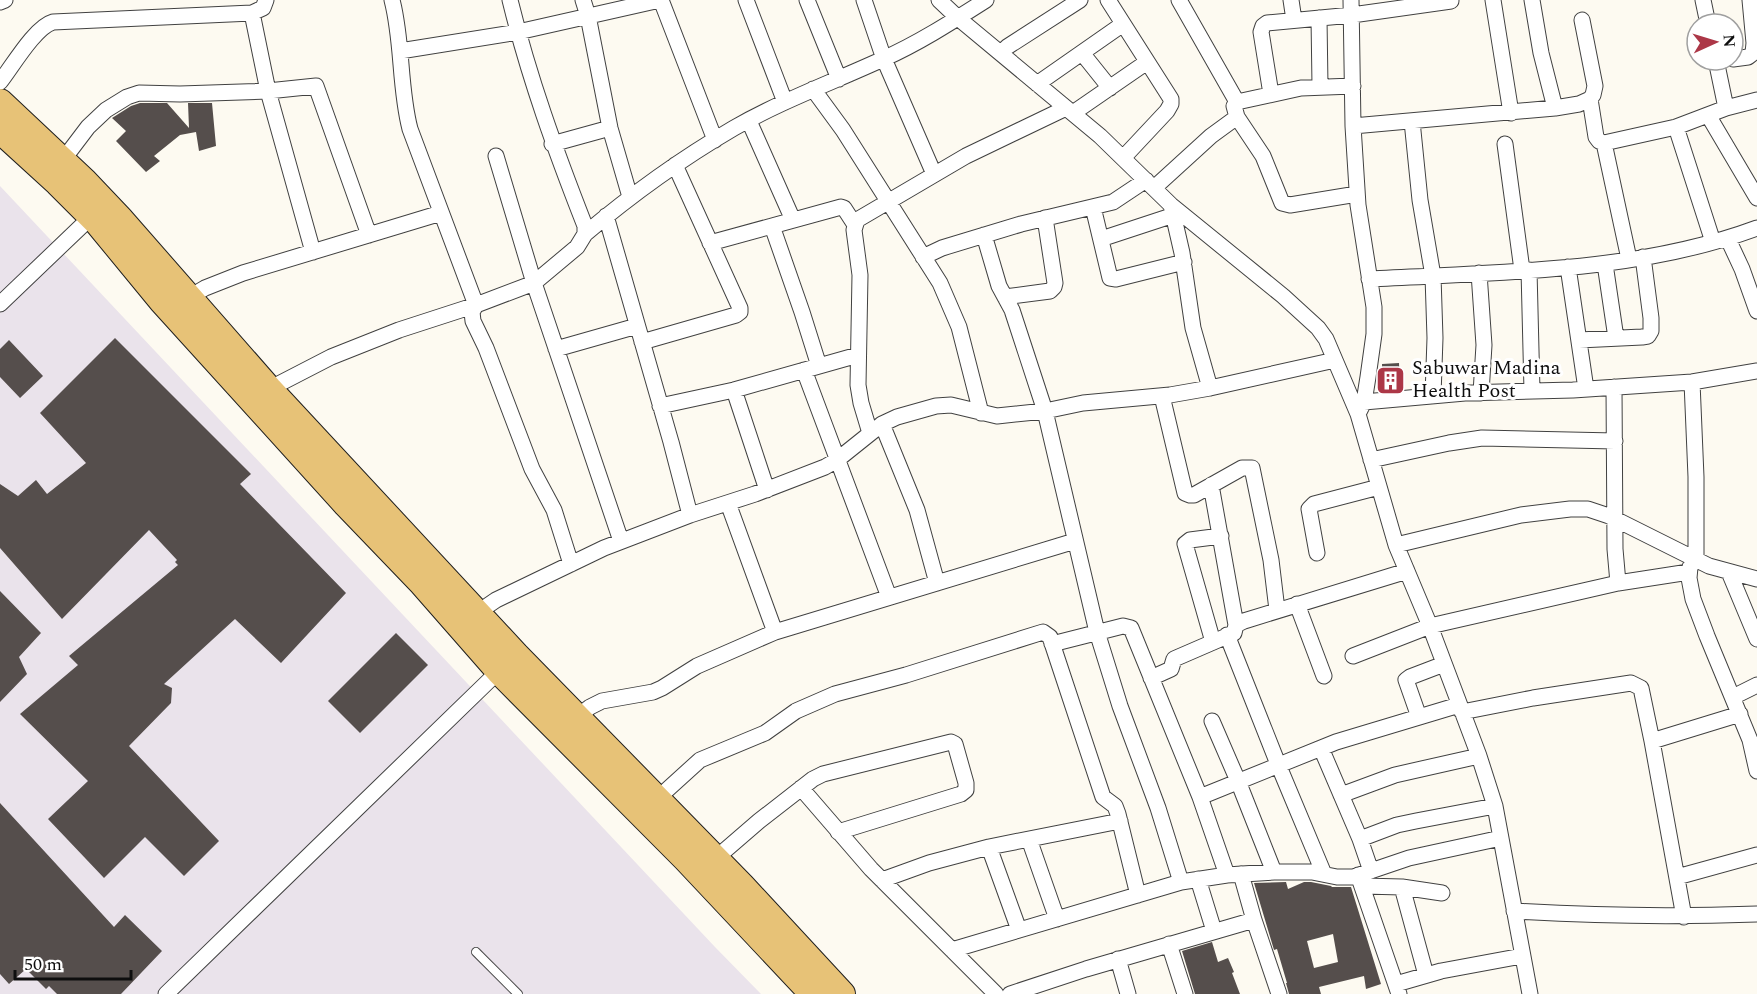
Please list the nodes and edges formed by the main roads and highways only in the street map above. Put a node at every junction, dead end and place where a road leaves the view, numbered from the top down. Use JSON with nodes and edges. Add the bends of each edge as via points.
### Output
{"nodes":[{"id":1,"x":0,"y":102,"type":"edge"},
{"id":2,"x":0,"y":130,"type":"edge"},
{"id":3,"x":77,"y":188,"type":"junction"},
{"id":4,"x":507,"y":663,"type":"junction"},
{"id":5,"x":813,"y":994,"type":"edge"},
{"id":6,"x":842,"y":994,"type":"edge"}],
"edges":[{"from":1,"to":3,"type":"main road","via":[[63,160]]},
{"from":2,"to":3,"type":"main road"},
{"from":3,"to":4,"type":"main road","via":[[91,217],[162,301],[346,504]]},
{"from":3,"to":4,"type":"main road","via":[[121,220],[269,389],[477,613]]},
{"from":4,"to":5,"type":"main road"},
{"from":4,"to":6,"type":"main road","via":[[577,717]]}]}
